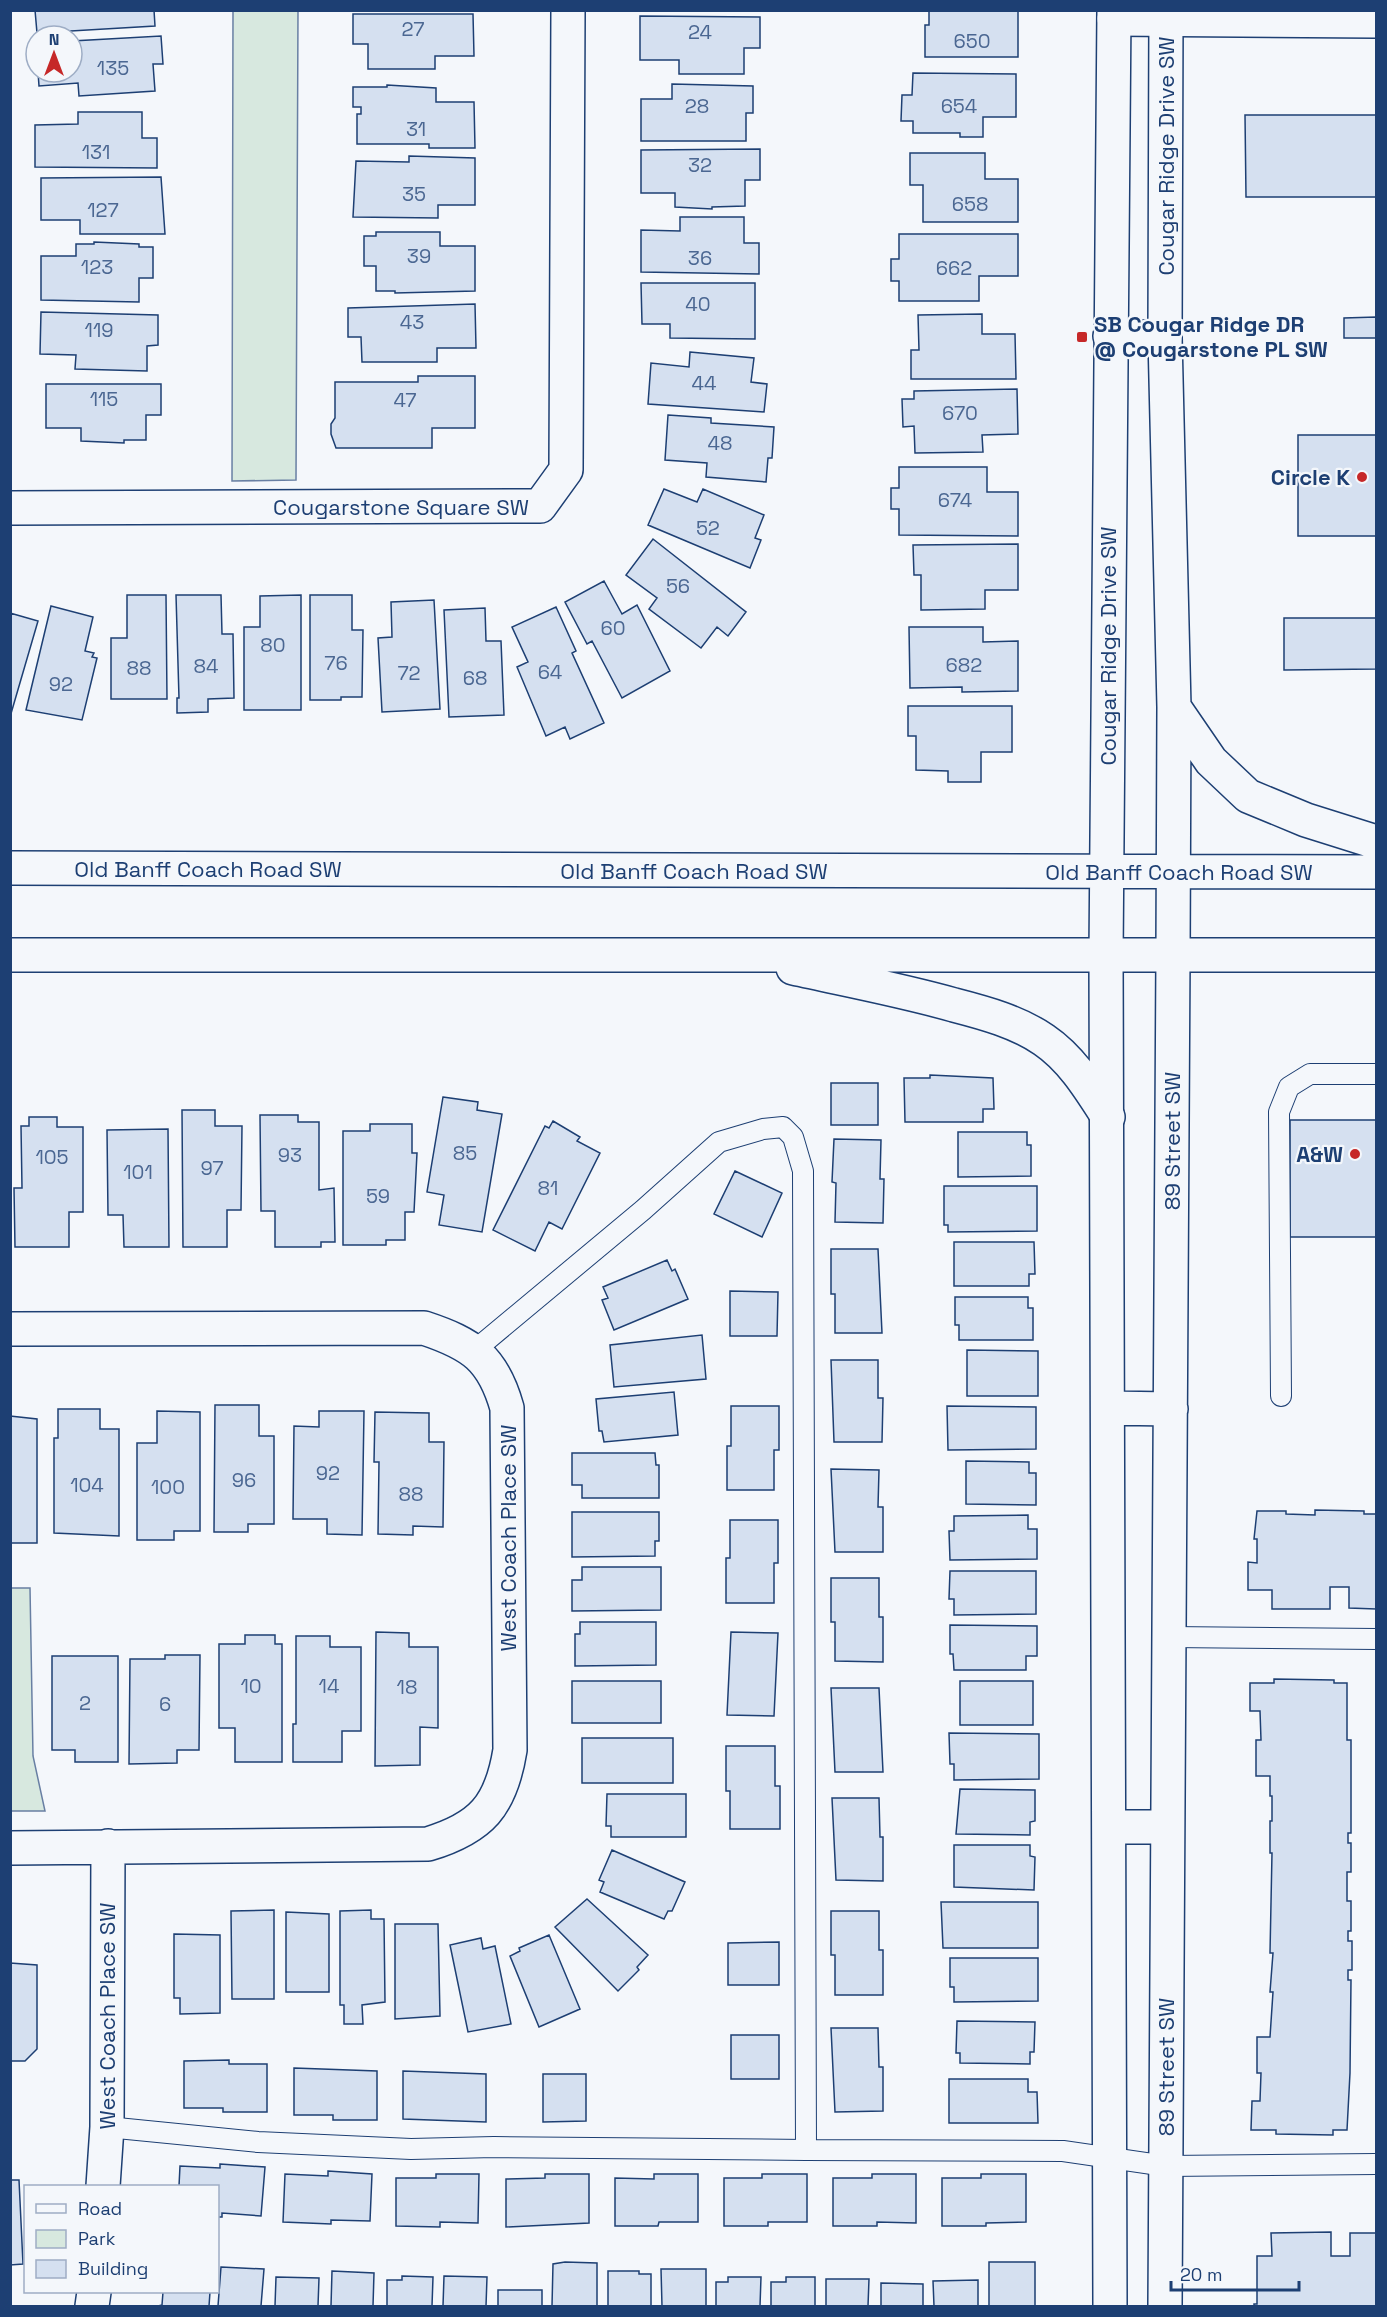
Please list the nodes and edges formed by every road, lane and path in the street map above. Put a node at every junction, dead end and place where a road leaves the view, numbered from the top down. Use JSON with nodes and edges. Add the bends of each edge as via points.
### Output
{"nodes":[{"id":1,"x":568,"y":10,"type":"edge"},
{"id":2,"x":1114,"y":15,"type":"edge"},
{"id":3,"x":1167,"y":15,"type":"edge"},
{"id":4,"x":1377,"y":21,"type":"edge"},
{"id":5,"x":1110,"y":336,"type":"junction"},
{"id":6,"x":1165,"y":338,"type":"junction"},
{"id":7,"x":10,"y":508,"type":"edge"},
{"id":8,"x":1174,"y":707,"type":"junction"},
{"id":9,"x":1377,"y":842,"type":"edge"},
{"id":10,"x":10,"y":868,"type":"edge"},
{"id":11,"x":1106,"y":872,"type":"junction"},
{"id":12,"x":1377,"y":872,"type":"edge"},
{"id":13,"x":1175,"y":873,"type":"junction"},
{"id":14,"x":727,"y":954,"type":"junction"},
{"id":15,"x":10,"y":955,"type":"edge"},
{"id":16,"x":1173,"y":955,"type":"junction"},
{"id":17,"x":1377,"y":955,"type":"edge"},
{"id":18,"x":1106,"y":956,"type":"junction"},
{"id":19,"x":1377,"y":1074,"type":"edge"},
{"id":20,"x":1108,"y":1117,"type":"junction"},
{"id":21,"x":10,"y":1329,"type":"edge"},
{"id":22,"x":475,"y":1350,"type":"junction"},
{"id":23,"x":1281,"y":1396,"type":"dead end"},
{"id":24,"x":1108,"y":1408,"type":"junction"},
{"id":25,"x":1171,"y":1409,"type":"junction"},
{"id":26,"x":1169,"y":1637,"type":"junction"},
{"id":27,"x":1377,"y":1639,"type":"edge"},
{"id":28,"x":1110,"y":1827,"type":"junction"},
{"id":29,"x":1166,"y":1827,"type":"junction"},
{"id":30,"x":108,"y":1846,"type":"junction"},
{"id":31,"x":10,"y":1848,"type":"edge"},
{"id":32,"x":107,"y":2127,"type":"junction"},
{"id":33,"x":806,"y":2150,"type":"junction"},
{"id":34,"x":1111,"y":2157,"type":"junction"},
{"id":35,"x":1377,"y":2164,"type":"edge"},
{"id":36,"x":1166,"y":2166,"type":"junction"},
{"id":37,"x":103,"y":2185,"type":"edge"},
{"id":38,"x":1110,"y":2307,"type":"edge"},
{"id":39,"x":1165,"y":2307,"type":"edge"}],
"edges":[{"from":1,"to":7,"type":"street","name":"Cougarstone Square SW","via":[[566,470],[540,507]]},
{"from":2,"to":3,"type":"street"},
{"from":2,"to":5,"type":"street","name":"Cougar Ridge Drive SW"},
{"from":3,"to":4,"type":"street"},
{"from":3,"to":6,"type":"street","name":"Cougar Ridge Drive SW"},
{"from":5,"to":6,"type":"street"},
{"from":5,"to":11,"type":"street","name":"Cougar Ridge Drive SW"},
{"from":6,"to":8,"type":"street","name":"Cougar Ridge Drive SW"},
{"from":8,"to":9,"type":"street","via":[[1211,761],[1248,796],[1306,820]]},
{"from":8,"to":13,"type":"street","name":"Cougar Ridge Drive SW"},
{"from":10,"to":11,"type":"street","name":"Old Banff Coach Road SW"},
{"from":11,"to":13,"type":"street","name":"Old Banff Coach Road SW"},
{"from":11,"to":18,"type":"street","name":"Cougar Ridge Drive SW"},
{"from":12,"to":13,"type":"street","name":"Old Banff Coach Road SW"},
{"from":13,"to":16,"type":"street","name":"89 Street SW"},
{"from":14,"to":15,"type":"street"},
{"from":14,"to":18,"type":"street"},
{"from":14,"to":20,"type":"street","via":[[917,994],[988,1014],[1021,1028],[1055,1048],[1083,1078]]},
{"from":16,"to":17,"type":"street"},
{"from":16,"to":18,"type":"street"},
{"from":16,"to":25,"type":"street","name":"89 Street SW"},
{"from":18,"to":20,"type":"street"},
{"from":19,"to":23,"type":"lane","via":[[1310,1074],[1289,1087],[1279,1112]]},
{"from":20,"to":24,"type":"street"},
{"from":21,"to":22,"type":"street","name":"West Coach Place SW","via":[[424,1328]]},
{"from":22,"to":30,"type":"street","name":"West Coach Place SW","via":[[500,1384],[507,1408],[510,1750],[506,1776],[497,1796],[477,1823],[463,1833],[428,1844]]},
{"from":22,"to":33,"type":"lane","via":[[644,1210],[719,1142],[783,1127],[793,1137],[803,1171]]},
{"from":24,"to":25,"type":"street"},
{"from":24,"to":28,"type":"street"},
{"from":25,"to":26,"type":"street","name":"89 Street SW"},
{"from":26,"to":27,"type":"lane"},
{"from":26,"to":29,"type":"street","name":"89 Street SW"},
{"from":28,"to":29,"type":"street"},
{"from":28,"to":34,"type":"street"},
{"from":29,"to":36,"type":"street","name":"89 Street SW"},
{"from":30,"to":31,"type":"street","name":"West Coach Place SW"},
{"from":30,"to":32,"type":"street","name":"West Coach Place SW"},
{"from":32,"to":33,"type":"lane","via":[[258,2142],[411,2149]]},
{"from":32,"to":37,"type":"street","name":"West Coach Place SW"},
{"from":33,"to":34,"type":"lane","via":[[1063,2151]]},
{"from":34,"to":36,"type":"lane"},
{"from":34,"to":38,"type":"street"},
{"from":35,"to":36,"type":"lane"},
{"from":36,"to":39,"type":"street","name":"89 Street SW"}]}
